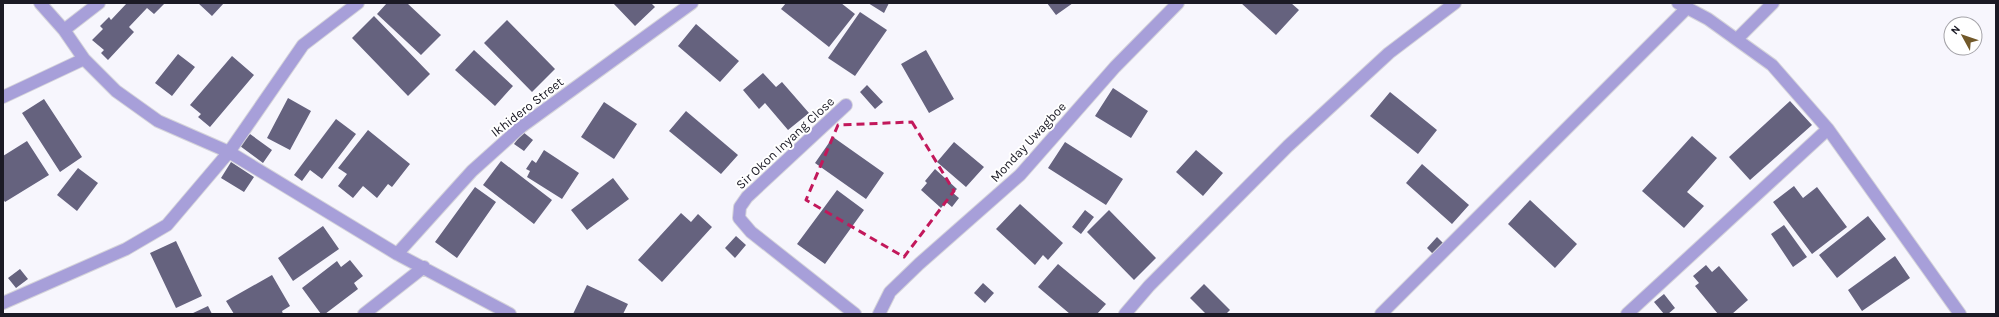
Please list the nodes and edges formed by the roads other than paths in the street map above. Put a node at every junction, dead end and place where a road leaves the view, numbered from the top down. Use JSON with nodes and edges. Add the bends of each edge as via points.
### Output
{"nodes":[{"id":1,"x":40,"y":3,"type":"edge"},
{"id":2,"x":99,"y":3,"type":"edge"},
{"id":3,"x":358,"y":3,"type":"edge"},
{"id":4,"x":692,"y":3,"type":"edge"},
{"id":5,"x":1178,"y":3,"type":"edge"},
{"id":6,"x":1455,"y":3,"type":"edge"},
{"id":7,"x":1773,"y":3,"type":"edge"},
{"id":8,"x":1682,"y":5,"type":"edge"},
{"id":9,"x":64,"y":30,"type":"junction"},
{"id":10,"x":1737,"y":39,"type":"junction"},
{"id":11,"x":84,"y":59,"type":"junction"},
{"id":12,"x":3,"y":97,"type":"edge"},
{"id":13,"x":846,"y":105,"type":"dead end"},
{"id":14,"x":1828,"y":129,"type":"junction"},
{"id":15,"x":229,"y":152,"type":"junction"},
{"id":16,"x":397,"y":254,"type":"junction"},
{"id":17,"x":424,"y":267,"type":"junction"},
{"id":18,"x":3,"y":303,"type":"edge"},
{"id":19,"x":364,"y":314,"type":"edge"},
{"id":20,"x":510,"y":314,"type":"edge"},
{"id":21,"x":855,"y":314,"type":"edge"},
{"id":22,"x":879,"y":314,"type":"edge"},
{"id":23,"x":1125,"y":314,"type":"edge"},
{"id":24,"x":1381,"y":314,"type":"edge"},
{"id":25,"x":1627,"y":314,"type":"edge"},
{"id":26,"x":1960,"y":314,"type":"edge"}],
"edges":[{"from":1,"to":9,"type":"street"},
{"from":2,"to":9,"type":"street"},
{"from":3,"to":15,"type":"street","via":[[303,45]]},
{"from":4,"to":16,"type":"street","name":"Ikhidero Street","via":[[521,127],[472,170]]},
{"from":5,"to":22,"type":"street","name":"Monday Uwagboe","via":[[1114,68],[1020,175],[890,292]]},
{"from":6,"to":23,"type":"street","via":[[1389,53],[1288,146],[1149,286]]},
{"from":7,"to":10,"type":"street"},
{"from":8,"to":10,"type":"street"},
{"from":8,"to":24,"type":"street"},
{"from":9,"to":11,"type":"street"},
{"from":10,"to":14,"type":"street","via":[[1772,65]]},
{"from":11,"to":12,"type":"street"},
{"from":11,"to":15,"type":"street","via":[[116,91],[158,121]]},
{"from":13,"to":21,"type":"street","name":"Sir Okon Inyang Close","via":[[747,197],[740,207],[739,218],[751,232]]},
{"from":14,"to":25,"type":"street"},
{"from":14,"to":26,"type":"street"},
{"from":15,"to":16,"type":"street"},
{"from":15,"to":18,"type":"street","via":[[167,225],[126,250]]},
{"from":16,"to":17,"type":"street"},
{"from":17,"to":19,"type":"street"},
{"from":17,"to":20,"type":"street"}]}
